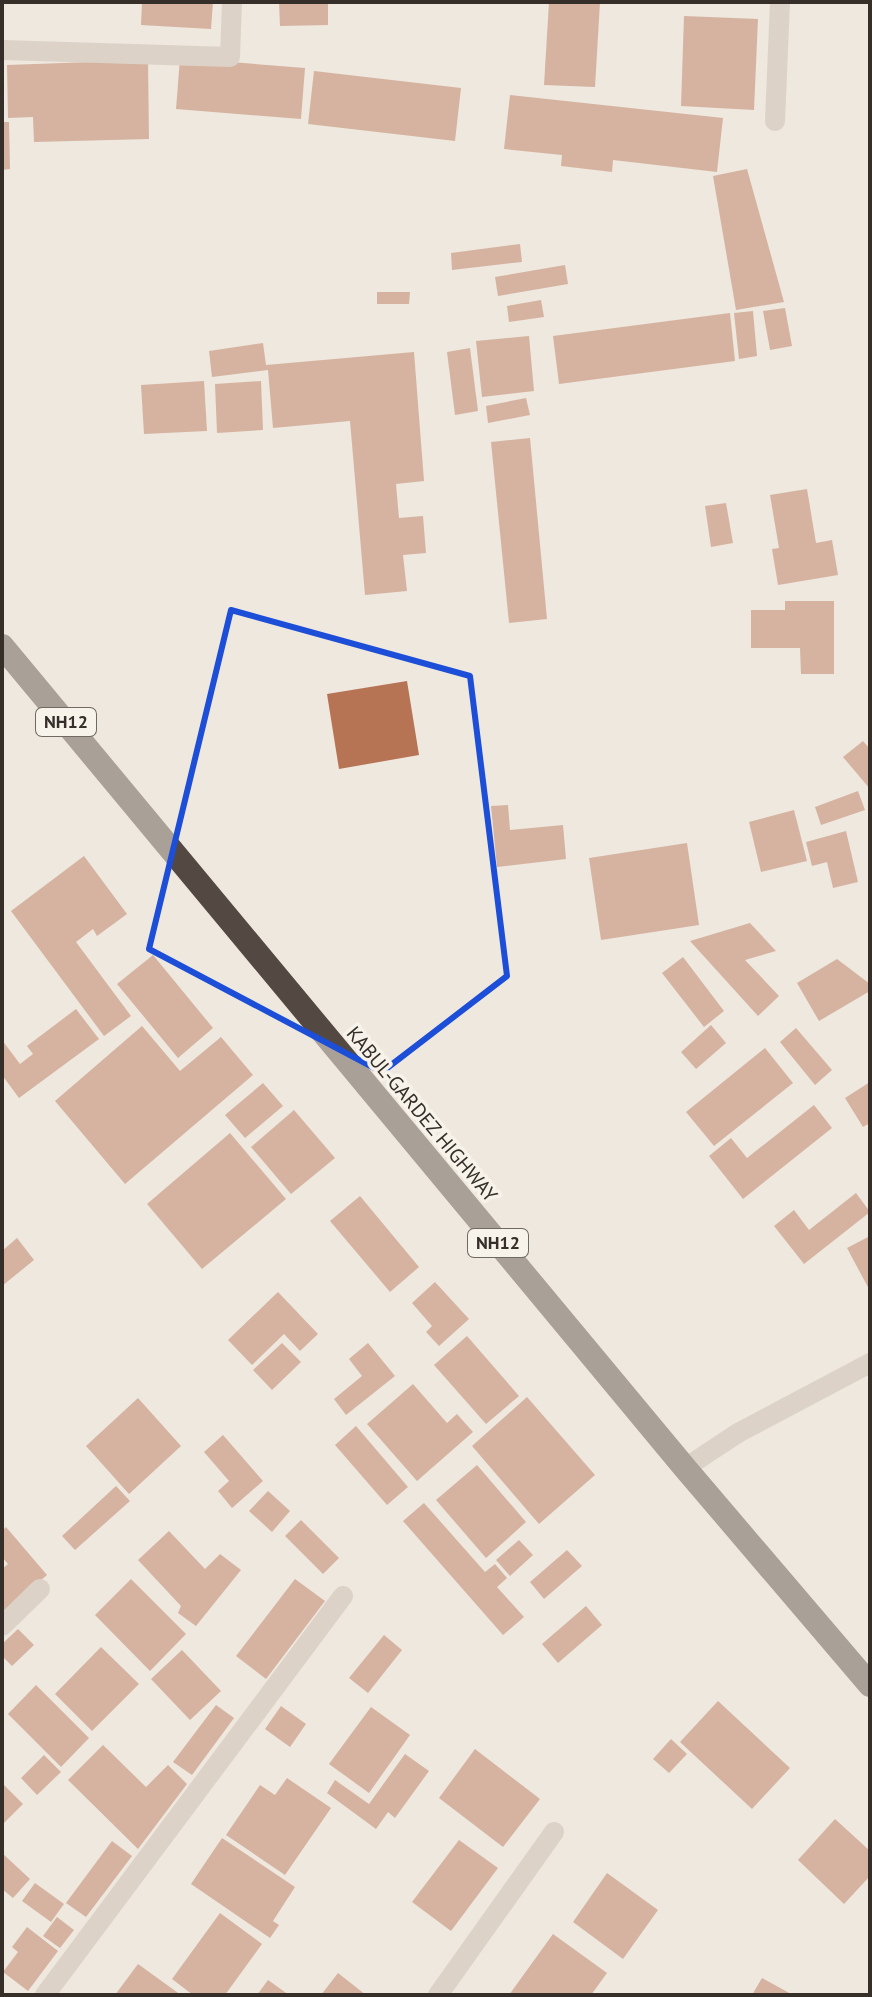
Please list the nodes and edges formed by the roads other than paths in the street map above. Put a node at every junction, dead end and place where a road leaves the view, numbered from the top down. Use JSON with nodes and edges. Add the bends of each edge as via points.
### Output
{"nodes":[{"id":1,"x":232,"y":2,"type":"edge"},
{"id":2,"x":780,"y":2,"type":"edge"},
{"id":3,"x":2,"y":50,"type":"edge"},
{"id":4,"x":775,"y":121,"type":"dead end"},
{"id":5,"x":2,"y":646,"type":"edge"},
{"id":6,"x":870,"y":1363,"type":"edge"},
{"id":7,"x":685,"y":1468,"type":"junction"},
{"id":8,"x":40,"y":1589,"type":"dead end"},
{"id":9,"x":343,"y":1596,"type":"dead end"},
{"id":10,"x":2,"y":1626,"type":"edge"},
{"id":11,"x":870,"y":1685,"type":"edge"},
{"id":12,"x":554,"y":1832,"type":"dead end"},
{"id":13,"x":45,"y":1995,"type":"edge"},
{"id":14,"x":438,"y":1995,"type":"edge"}],
"edges":[{"from":1,"to":3,"type":"street","via":[[230,57]]},
{"from":2,"to":4,"type":"street"},
{"from":5,"to":7,"type":"highway","name":"KABUL-GARDEZ HIGHWAY","number":"NH12"},
{"from":6,"to":7,"type":"street","via":[[738,1433]]},
{"from":7,"to":11,"type":"highway","name":"KABUL-GARDEZ HIGHWAY","number":"NH12"},
{"from":8,"to":10,"type":"street"},
{"from":9,"to":13,"type":"street"},
{"from":12,"to":14,"type":"street"}]}
